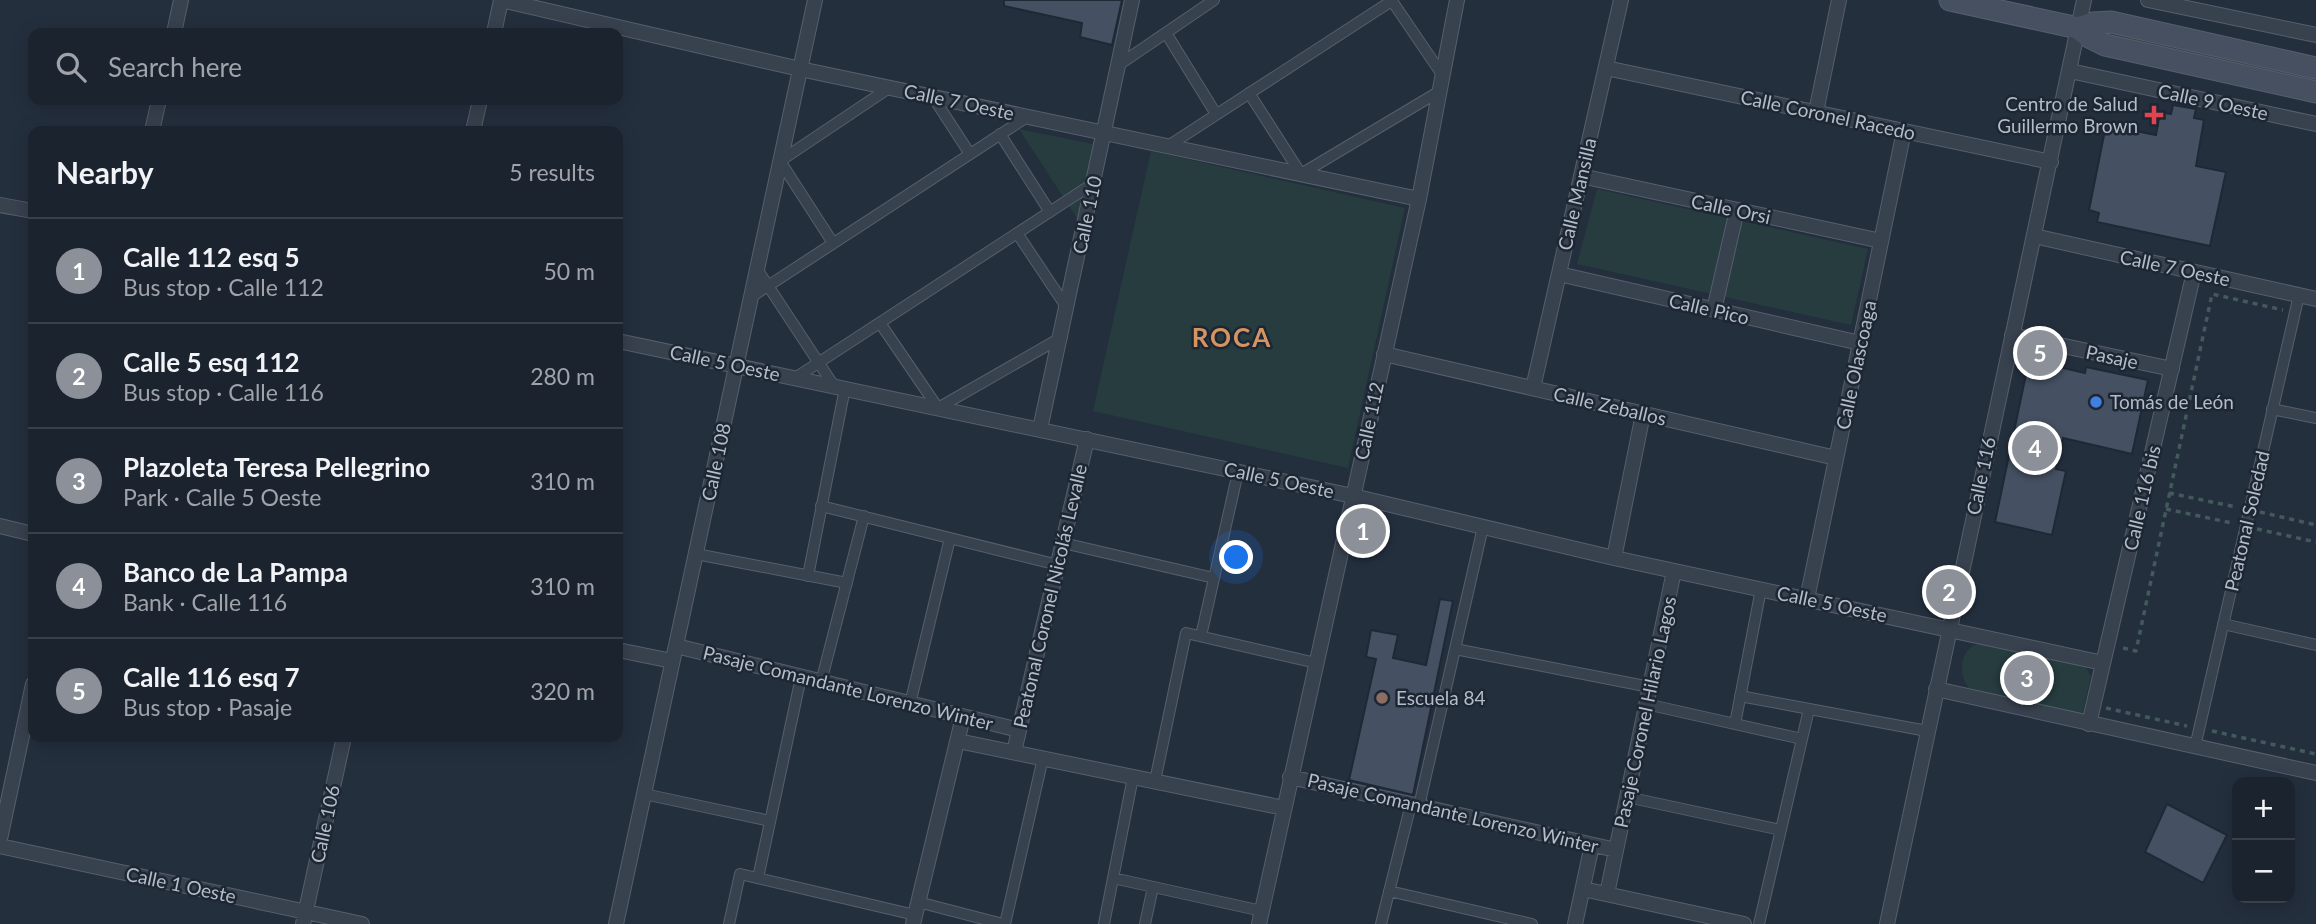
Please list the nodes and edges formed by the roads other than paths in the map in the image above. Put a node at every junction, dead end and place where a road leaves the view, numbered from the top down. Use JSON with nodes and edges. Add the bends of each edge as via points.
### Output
{"nodes":[{"id":1,"x":181,"y":0,"type":"edge"},
{"id":2,"x":501,"y":0,"type":"edge"},
{"id":3,"x":815,"y":0,"type":"edge"},
{"id":4,"x":1132,"y":0,"type":"edge"},
{"id":5,"x":1214,"y":0,"type":"edge"},
{"id":6,"x":1392,"y":0,"type":"edge"},
{"id":7,"x":1457,"y":0,"type":"edge"},
{"id":8,"x":1621,"y":0,"type":"edge"},
{"id":9,"x":1839,"y":0,"type":"edge"},
{"id":10,"x":1950,"y":0,"type":"edge"},
{"id":11,"x":2084,"y":0,"type":"edge"},
{"id":12,"x":2148,"y":0,"type":"edge"},
{"id":13,"x":1197,"y":5,"type":"edge"},
{"id":14,"x":175,"y":28,"type":"edge"},
{"id":15,"x":495,"y":28,"type":"edge"},
{"id":16,"x":622,"y":28,"type":"edge"},
{"id":17,"x":623,"y":28,"type":"edge"},
{"id":18,"x":2078,"y":28,"type":"junction"},
{"id":19,"x":1166,"y":33,"type":"junction"},
{"id":20,"x":2316,"y":35,"type":"edge"},
{"id":21,"x":1120,"y":64,"type":"junction"},
{"id":22,"x":1605,"y":68,"type":"junction"},
{"id":23,"x":2316,"y":68,"type":"edge"},
{"id":24,"x":800,"y":69,"type":"junction"},
{"id":25,"x":2070,"y":71,"type":"junction"},
{"id":26,"x":1441,"y":83,"type":"junction"},
{"id":27,"x":889,"y":88,"type":"junction"},
{"id":28,"x":2316,"y":92,"type":"edge"},
{"id":29,"x":1249,"y":93,"type":"junction"},
{"id":30,"x":933,"y":97,"type":"junction"},
{"id":31,"x":158,"y":105,"type":"edge"},
{"id":32,"x":479,"y":105,"type":"edge"},
{"id":33,"x":1816,"y":113,"type":"junction"},
{"id":34,"x":1216,"y":114,"type":"junction"},
{"id":35,"x":1027,"y":117,"type":"junction"},
{"id":36,"x":2316,"y":124,"type":"edge"},
{"id":37,"x":153,"y":126,"type":"edge"},
{"id":38,"x":474,"y":126,"type":"edge"},
{"id":39,"x":1904,"y":131,"type":"junction"},
{"id":40,"x":1105,"y":133,"type":"junction"},
{"id":41,"x":1000,"y":134,"type":"junction"},
{"id":42,"x":1168,"y":146,"type":"junction"},
{"id":43,"x":970,"y":154,"type":"junction"},
{"id":44,"x":780,"y":161,"type":"junction"},
{"id":45,"x":2051,"y":162,"type":"junction"},
{"id":46,"x":1301,"y":174,"type":"junction"},
{"id":47,"x":1581,"y":176,"type":"junction"},
{"id":48,"x":1094,"y":183,"type":"junction"},
{"id":49,"x":1419,"y":199,"type":"junction"},
{"id":50,"x":0,"y":205,"type":"edge"},
{"id":51,"x":28,"y":210,"type":"edge"},
{"id":52,"x":1737,"y":210,"type":"junction"},
{"id":53,"x":1050,"y":212,"type":"junction"},
{"id":54,"x":1017,"y":233,"type":"junction"},
{"id":55,"x":2034,"y":236,"type":"junction"},
{"id":56,"x":1881,"y":241,"type":"junction"},
{"id":57,"x":833,"y":243,"type":"junction"},
{"id":58,"x":757,"y":269,"type":"junction"},
{"id":59,"x":2194,"y":272,"type":"junction"},
{"id":60,"x":1559,"y":274,"type":"junction"},
{"id":61,"x":768,"y":286,"type":"junction"},
{"id":62,"x":2299,"y":295,"type":"junction"},
{"id":63,"x":751,"y":297,"type":"junction"},
{"id":64,"x":2316,"y":299,"type":"edge"},
{"id":65,"x":1067,"y":309,"type":"junction"},
{"id":66,"x":1714,"y":310,"type":"junction"},
{"id":67,"x":880,"y":323,"type":"junction"},
{"id":68,"x":2012,"y":335,"type":"junction"},
{"id":69,"x":1062,"y":337,"type":"junction"},
{"id":70,"x":623,"y":342,"type":"edge"},
{"id":71,"x":1860,"y":343,"type":"junction"},
{"id":72,"x":1384,"y":354,"type":"junction"},
{"id":73,"x":819,"y":363,"type":"junction"},
{"id":74,"x":736,"y":365,"type":"junction"},
{"id":75,"x":2172,"y":369,"type":"junction"},
{"id":76,"x":795,"y":377,"type":"junction"},
{"id":77,"x":839,"y":387,"type":"junction"},
{"id":78,"x":1533,"y":388,"type":"junction"},
{"id":79,"x":938,"y":408,"type":"junction"},
{"id":80,"x":2272,"y":409,"type":"junction"},
{"id":81,"x":1643,"y":414,"type":"junction"},
{"id":82,"x":2316,"y":418,"type":"edge"},
{"id":83,"x":1041,"y":429,"type":"junction"},
{"id":84,"x":1087,"y":439,"type":"junction"},
{"id":85,"x":1836,"y":458,"type":"junction"},
{"id":86,"x":1238,"y":472,"type":"junction"},
{"id":87,"x":1353,"y":496,"type":"junction"},
{"id":88,"x":821,"y":506,"type":"junction"},
{"id":89,"x":864,"y":516,"type":"junction"},
{"id":90,"x":0,"y":526,"type":"edge"},
{"id":91,"x":1483,"y":527,"type":"junction"},
{"id":92,"x":28,"y":533,"type":"edge"},
{"id":93,"x":950,"y":538,"type":"junction"},
{"id":94,"x":1063,"y":543,"type":"junction"},
{"id":95,"x":696,"y":554,"type":"junction"},
{"id":96,"x":1614,"y":558,"type":"junction"},
{"id":97,"x":1058,"y":565,"type":"junction"},
{"id":98,"x":1674,"y":571,"type":"junction"},
{"id":99,"x":808,"y":576,"type":"junction"},
{"id":100,"x":1214,"y":579,"type":"junction"},
{"id":101,"x":846,"y":583,"type":"junction"},
{"id":102,"x":1761,"y":589,"type":"junction"},
{"id":103,"x":1807,"y":599,"type":"junction"},
{"id":104,"x":2223,"y":624,"type":"junction"},
{"id":105,"x":1949,"y":629,"type":"junction"},
{"id":106,"x":1201,"y":636,"type":"junction"},
{"id":107,"x":2316,"y":645,"type":"edge"},
{"id":108,"x":676,"y":646,"type":"junction"},
{"id":109,"x":1455,"y":649,"type":"junction"},
{"id":110,"x":623,"y":651,"type":"edge"},
{"id":111,"x":672,"y":661,"type":"junction"},
{"id":112,"x":1316,"y":663,"type":"junction"},
{"id":113,"x":2103,"y":663,"type":"junction"},
{"id":114,"x":800,"y":677,"type":"junction"},
{"id":115,"x":821,"y":682,"type":"junction"},
{"id":116,"x":1650,"y":687,"type":"junction"},
{"id":117,"x":1936,"y":689,"type":"junction"},
{"id":118,"x":1740,"y":696,"type":"junction"},
{"id":119,"x":910,"y":704,"type":"junction"},
{"id":120,"x":1646,"y":704,"type":"junction"},
{"id":121,"x":28,"y":707,"type":"edge"},
{"id":122,"x":1809,"y":709,"type":"junction"},
{"id":123,"x":963,"y":717,"type":"junction"},
{"id":124,"x":1735,"y":724,"type":"junction"},
{"id":125,"x":2089,"y":724,"type":"junction"},
{"id":126,"x":1019,"y":730,"type":"junction"},
{"id":127,"x":1927,"y":731,"type":"junction"},
{"id":128,"x":1802,"y":739,"type":"junction"},
{"id":129,"x":958,"y":741,"type":"junction"},
{"id":130,"x":343,"y":742,"type":"edge"},
{"id":131,"x":2195,"y":747,"type":"junction"},
{"id":132,"x":1014,"y":752,"type":"junction"},
{"id":133,"x":1042,"y":758,"type":"junction"},
{"id":134,"x":2316,"y":773,"type":"edge"},
{"id":135,"x":1133,"y":777,"type":"junction"},
{"id":136,"x":1290,"y":777,"type":"junction"},
{"id":137,"x":1155,"y":781,"type":"junction"},
{"id":138,"x":644,"y":794,"type":"junction"},
{"id":139,"x":1627,"y":797,"type":"junction"},
{"id":140,"x":1415,"y":805,"type":"junction"},
{"id":141,"x":1284,"y":808,"type":"junction"},
{"id":142,"x":770,"y":821,"type":"junction"},
{"id":143,"x":1781,"y":830,"type":"junction"},
{"id":144,"x":0,"y":839,"type":"edge"},
{"id":145,"x":1592,"y":845,"type":"junction"},
{"id":146,"x":0,"y":846,"type":"edge"},
{"id":147,"x":1616,"y":850,"type":"junction"},
{"id":148,"x":758,"y":878,"type":"junction"},
{"id":149,"x":1113,"y":878,"type":"junction"},
{"id":150,"x":1153,"y":887,"type":"junction"},
{"id":151,"x":1583,"y":889,"type":"junction"},
{"id":152,"x":1389,"y":891,"type":"junction"},
{"id":153,"x":1607,"y":894,"type":"junction"},
{"id":154,"x":915,"y":914,"type":"edge"},
{"id":155,"x":1260,"y":917,"type":"edge"},
{"id":156,"x":304,"y":918,"type":"edge"},
{"id":157,"x":362,"y":924,"type":"edge"},
{"id":158,"x":616,"y":924,"type":"edge"},
{"id":159,"x":729,"y":924,"type":"edge"},
{"id":160,"x":1004,"y":924,"type":"edge"},
{"id":161,"x":1104,"y":924,"type":"edge"},
{"id":162,"x":1145,"y":924,"type":"edge"},
{"id":163,"x":1381,"y":924,"type":"edge"},
{"id":164,"x":1532,"y":924,"type":"edge"},
{"id":165,"x":1575,"y":924,"type":"edge"},
{"id":166,"x":1744,"y":924,"type":"edge"},
{"id":167,"x":1759,"y":924,"type":"edge"},
{"id":168,"x":1887,"y":924,"type":"edge"}],
"edges":[{"from":1,"to":14,"type":"street"},
{"from":2,"to":15,"type":"street"},
{"from":2,"to":16,"type":"street","name":"Calle 7 Oeste"},
{"from":3,"to":24,"type":"street","name":"Calle 108"},
{"from":4,"to":21,"type":"street","name":"Calle 110"},
{"from":5,"to":13,"type":"street"},
{"from":6,"to":26,"type":"street"},
{"from":6,"to":29,"type":"street"},
{"from":7,"to":26,"type":"street","name":"Calle 112"},
{"from":8,"to":22,"type":"street","name":"Calle Mansilla"},
{"from":9,"to":33,"type":"street"},
{"from":10,"to":18,"type":"main road","name":"Calle 9 Oeste"},
{"from":11,"to":18,"type":"street","name":"Calle 116"},
{"from":12,"to":20,"type":"street"},
{"from":13,"to":19,"type":"street"},
{"from":17,"to":24,"type":"street","name":"Calle 7 Oeste"},
{"from":18,"to":23,"type":"main road","name":"Calle 9 Oeste","via":[[2111,22]]},
{"from":18,"to":25,"type":"street","name":"Calle 116"},
{"from":18,"to":28,"type":"main road","name":"Calle 9 Oeste","via":[[2105,45]]},
{"from":19,"to":21,"type":"street"},
{"from":19,"to":34,"type":"street"},
{"from":21,"to":40,"type":"street","name":"Calle 110"},
{"from":22,"to":33,"type":"street","name":"Calle Coronel Racedo"},
{"from":22,"to":47,"type":"street","name":"Calle Mansilla"},
{"from":24,"to":27,"type":"street","name":"Calle 7 Oeste"},
{"from":24,"to":44,"type":"street","name":"Calle 108"},
{"from":25,"to":36,"type":"street","name":"Calle 9 Oeste"},
{"from":25,"to":45,"type":"street","name":"Calle 116"},
{"from":26,"to":46,"type":"street"},
{"from":26,"to":49,"type":"street","name":"Calle 112"},
{"from":27,"to":30,"type":"street","name":"Calle 7 Oeste"},
{"from":27,"to":44,"type":"street"},
{"from":29,"to":34,"type":"street"},
{"from":29,"to":46,"type":"street"},
{"from":30,"to":35,"type":"street","name":"Calle 7 Oeste"},
{"from":30,"to":43,"type":"street"},
{"from":31,"to":37,"type":"street"},
{"from":32,"to":38,"type":"street"},
{"from":33,"to":39,"type":"street","name":"Calle Coronel Racedo"},
{"from":34,"to":42,"type":"street"},
{"from":35,"to":40,"type":"street","name":"Calle 7 Oeste"},
{"from":35,"to":41,"type":"street"},
{"from":39,"to":45,"type":"street","name":"Calle Coronel Racedo"},
{"from":39,"to":56,"type":"street","name":"Calle Olascoaga"},
{"from":40,"to":42,"type":"street","name":"Calle 7 Oeste"},
{"from":40,"to":48,"type":"street","name":"Calle 110"},
{"from":41,"to":43,"type":"street"},
{"from":41,"to":53,"type":"street"},
{"from":42,"to":46,"type":"street","name":"Calle 7 Oeste"},
{"from":43,"to":57,"type":"street"},
{"from":44,"to":57,"type":"street"},
{"from":44,"to":58,"type":"street","name":"Calle 108"},
{"from":45,"to":55,"type":"street","name":"Calle 116"},
{"from":46,"to":49,"type":"street","name":"Calle 7 Oeste"},
{"from":47,"to":52,"type":"street","name":"Calle Orsi"},
{"from":47,"to":60,"type":"street","name":"Calle Mansilla"},
{"from":48,"to":53,"type":"street"},
{"from":48,"to":65,"type":"street","name":"Calle 110"},
{"from":49,"to":72,"type":"street","name":"Calle 112"},
{"from":50,"to":51,"type":"street"},
{"from":52,"to":56,"type":"street","name":"Calle Orsi"},
{"from":52,"to":66,"type":"street"},
{"from":53,"to":54,"type":"street"},
{"from":54,"to":65,"type":"street"},
{"from":54,"to":67,"type":"street"},
{"from":55,"to":59,"type":"street","name":"Calle 7 Oeste"},
{"from":55,"to":68,"type":"street","name":"Calle 116"},
{"from":56,"to":71,"type":"street","name":"Calle Olascoaga"},
{"from":57,"to":61,"type":"street"},
{"from":58,"to":61,"type":"street"},
{"from":58,"to":63,"type":"street","name":"Calle 108"},
{"from":59,"to":62,"type":"street","name":"Calle 7 Oeste"},
{"from":59,"to":75,"type":"street","name":"Calle 116 bis"},
{"from":60,"to":66,"type":"street","name":"Calle Pico"},
{"from":60,"to":78,"type":"street","name":"Calle Mansilla"},
{"from":61,"to":63,"type":"street"},
{"from":61,"to":73,"type":"street"},
{"from":62,"to":64,"type":"street","name":"Calle 7 Oeste"},
{"from":62,"to":80,"type":"street","name":"Peatonal Soledad"},
{"from":63,"to":74,"type":"street","name":"Calle 108"},
{"from":65,"to":69,"type":"street","name":"Calle 110"},
{"from":66,"to":71,"type":"street","name":"Calle Pico"},
{"from":67,"to":73,"type":"street"},
{"from":67,"to":79,"type":"street"},
{"from":68,"to":75,"type":"street","name":"Pasaje"},
{"from":68,"to":105,"type":"street","name":"Calle 116"},
{"from":69,"to":79,"type":"street"},
{"from":69,"to":83,"type":"street","name":"Calle 110"},
{"from":70,"to":74,"type":"street","name":"Calle 5 Oeste"},
{"from":71,"to":85,"type":"street","name":"Calle Olascoaga"},
{"from":72,"to":78,"type":"street","name":"Calle Zeballos"},
{"from":72,"to":87,"type":"street","name":"Calle 112"},
{"from":73,"to":76,"type":"street"},
{"from":73,"to":77,"type":"street"},
{"from":74,"to":76,"type":"street","name":"Calle 5 Oeste"},
{"from":74,"to":95,"type":"street","name":"Calle 108"},
{"from":75,"to":113,"type":"street","name":"Calle 116 bis"},
{"from":76,"to":77,"type":"street","name":"Calle 5 Oeste"},
{"from":77,"to":79,"type":"street","name":"Calle 5 Oeste"},
{"from":77,"to":88,"type":"street"},
{"from":78,"to":81,"type":"street","name":"Calle Zeballos"},
{"from":79,"to":83,"type":"street","name":"Calle 5 Oeste"},
{"from":80,"to":82,"type":"street"},
{"from":80,"to":104,"type":"street","name":"Peatonal Soledad"},
{"from":81,"to":85,"type":"street","name":"Calle Zeballos"},
{"from":81,"to":96,"type":"street"},
{"from":83,"to":84,"type":"street","name":"Calle 5 Oeste"},
{"from":84,"to":86,"type":"street","name":"Calle 5 Oeste"},
{"from":84,"to":94,"type":"street","name":"Peatonal Coronel Nicolás Levalle"},
{"from":85,"to":103,"type":"street","name":"Calle Olascoaga"},
{"from":86,"to":87,"type":"street","name":"Calle 5 Oeste"},
{"from":86,"to":100,"type":"street"},
{"from":87,"to":91,"type":"street","name":"Calle 5 Oeste"},
{"from":87,"to":112,"type":"street","name":"Calle 112"},
{"from":88,"to":89,"type":"street"},
{"from":88,"to":99,"type":"street"},
{"from":89,"to":93,"type":"street"},
{"from":89,"to":101,"type":"street"},
{"from":90,"to":92,"type":"street"},
{"from":91,"to":96,"type":"street","name":"Calle 5 Oeste"},
{"from":91,"to":109,"type":"street"},
{"from":93,"to":97,"type":"street"},
{"from":93,"to":119,"type":"street"},
{"from":94,"to":97,"type":"street","name":"Peatonal Coronel Nicolás Levalle"},
{"from":94,"to":100,"type":"street"},
{"from":95,"to":99,"type":"street"},
{"from":95,"to":108,"type":"street","name":"Calle 108"},
{"from":96,"to":98,"type":"street","name":"Calle 5 Oeste"},
{"from":97,"to":126,"type":"street","name":"Peatonal Coronel Nicolás Levalle"},
{"from":98,"to":102,"type":"street","name":"Calle 5 Oeste"},
{"from":98,"to":116,"type":"street","name":"Pasaje Coronel Hilario Lagos"},
{"from":99,"to":101,"type":"street"},
{"from":100,"to":106,"type":"street"},
{"from":101,"to":115,"type":"street"},
{"from":102,"to":103,"type":"street","name":"Calle 5 Oeste"},
{"from":102,"to":118,"type":"street"},
{"from":103,"to":105,"type":"street","name":"Calle 5 Oeste"},
{"from":104,"to":107,"type":"street"},
{"from":104,"to":131,"type":"street","name":"Peatonal Soledad"},
{"from":105,"to":113,"type":"street","name":"Calle 5 Oeste"},
{"from":105,"to":117,"type":"street","name":"Calle 116"},
{"from":106,"to":112,"type":"street"},
{"from":106,"to":137,"type":"street","via":[[1186,633]]},
{"from":108,"to":111,"type":"street","name":"Calle 108"},
{"from":108,"to":114,"type":"street","name":"Pasaje Comandante Lorenzo Winter"},
{"from":109,"to":116,"type":"street"},
{"from":109,"to":140,"type":"street"},
{"from":110,"to":111,"type":"street"},
{"from":111,"to":138,"type":"street","name":"Calle 108"},
{"from":112,"to":136,"type":"street","name":"Calle 112"},
{"from":113,"to":125,"type":"street","name":"Calle 116 bis"},
{"from":114,"to":115,"type":"street","name":"Pasaje Comandante Lorenzo Winter"},
{"from":114,"to":142,"type":"street"},
{"from":115,"to":119,"type":"street","name":"Pasaje Comandante Lorenzo Winter"},
{"from":116,"to":120,"type":"street","name":"Pasaje Coronel Hilario Lagos"},
{"from":117,"to":125,"type":"street"},
{"from":117,"to":127,"type":"street","name":"Calle 116"},
{"from":118,"to":122,"type":"street"},
{"from":118,"to":124,"type":"street"},
{"from":119,"to":123,"type":"street","name":"Pasaje Comandante Lorenzo Winter"},
{"from":120,"to":124,"type":"street"},
{"from":120,"to":139,"type":"street","name":"Pasaje Coronel Hilario Lagos"},
{"from":121,"to":144,"type":"street"},
{"from":122,"to":127,"type":"street"},
{"from":122,"to":128,"type":"street"},
{"from":123,"to":126,"type":"street","name":"Pasaje Comandante Lorenzo Winter"},
{"from":123,"to":129,"type":"street"},
{"from":124,"to":128,"type":"street"},
{"from":125,"to":131,"type":"street"},
{"from":126,"to":132,"type":"street","name":"Peatonal Coronel Nicolás Levalle"},
{"from":127,"to":168,"type":"street","name":"Calle 116"},
{"from":128,"to":143,"type":"street"},
{"from":129,"to":132,"type":"street","name":"Pasaje Comandante Lorenzo Winter"},
{"from":129,"to":154,"type":"street"},
{"from":130,"to":156,"type":"street","name":"Calle 106"},
{"from":131,"to":134,"type":"street"},
{"from":132,"to":133,"type":"street","name":"Pasaje Comandante Lorenzo Winter"},
{"from":133,"to":135,"type":"street","name":"Pasaje Comandante Lorenzo Winter"},
{"from":133,"to":160,"type":"street"},
{"from":135,"to":137,"type":"street","name":"Pasaje Comandante Lorenzo Winter"},
{"from":135,"to":149,"type":"street"},
{"from":136,"to":140,"type":"street","name":"Pasaje Comandante Lorenzo Winter"},
{"from":136,"to":141,"type":"street","name":"Calle 112"},
{"from":137,"to":141,"type":"street","name":"Pasaje Comandante Lorenzo Winter"},
{"from":138,"to":142,"type":"street"},
{"from":138,"to":158,"type":"street","name":"Calle 108"},
{"from":139,"to":143,"type":"street"},
{"from":139,"to":147,"type":"street","name":"Pasaje Coronel Hilario Lagos"},
{"from":140,"to":145,"type":"street","name":"Pasaje Comandante Lorenzo Winter"},
{"from":140,"to":152,"type":"street"},
{"from":141,"to":155,"type":"street","name":"Calle 112"},
{"from":142,"to":148,"type":"street"},
{"from":143,"to":167,"type":"street"},
{"from":145,"to":147,"type":"street","name":"Pasaje Comandante Lorenzo Winter"},
{"from":145,"to":151,"type":"street","name":"Pasaje Coronel Hilario Lagos"},
{"from":146,"to":156,"type":"street","name":"Calle 1 Oeste"},
{"from":147,"to":153,"type":"street","name":"Pasaje Coronel Hilario Lagos"},
{"from":148,"to":154,"type":"street"},
{"from":148,"to":159,"type":"street","via":[[740,874]]},
{"from":149,"to":150,"type":"street"},
{"from":149,"to":161,"type":"street"},
{"from":150,"to":155,"type":"street"},
{"from":150,"to":162,"type":"street"},
{"from":151,"to":153,"type":"street"},
{"from":151,"to":165,"type":"street","name":"Pasaje Coronel Hilario Lagos"},
{"from":152,"to":163,"type":"street"},
{"from":152,"to":164,"type":"street"},
{"from":153,"to":166,"type":"street"},
{"from":154,"to":160,"type":"street"},
{"from":156,"to":157,"type":"street","name":"Calle 1 Oeste"}]}
